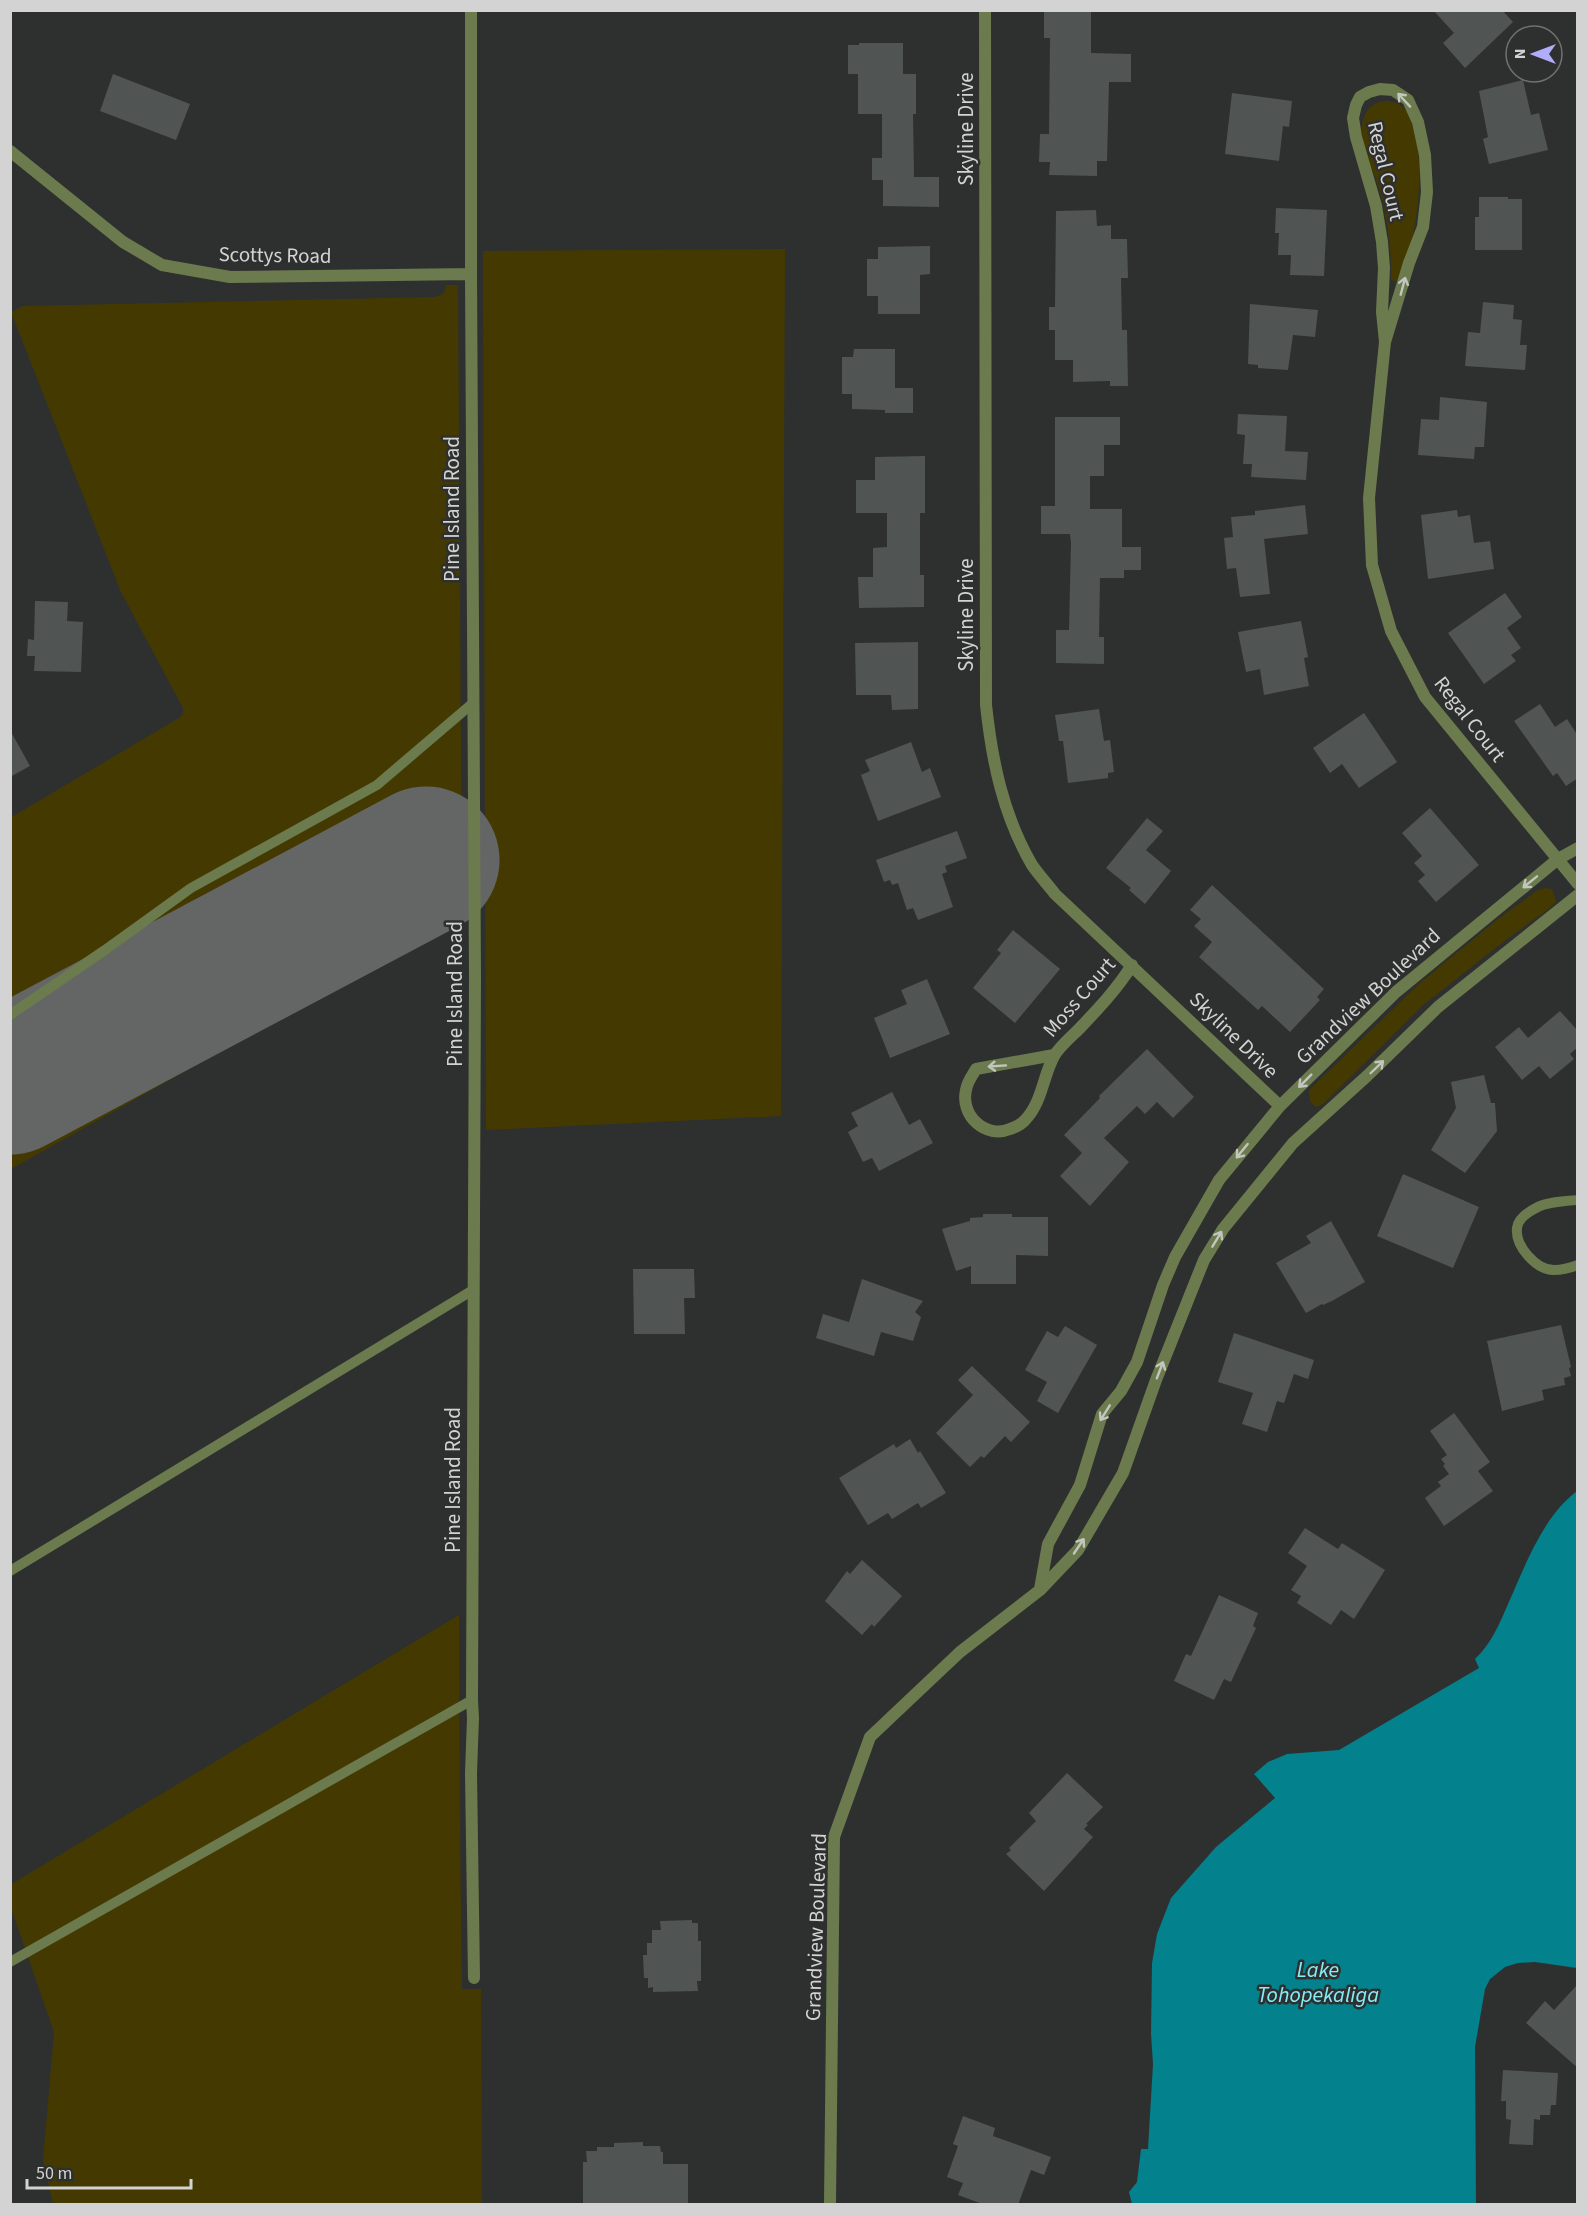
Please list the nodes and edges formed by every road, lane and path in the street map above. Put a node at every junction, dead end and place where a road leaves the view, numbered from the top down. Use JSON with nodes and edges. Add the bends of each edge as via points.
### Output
{"nodes":[{"id":1,"x":471,"y":10,"type":"edge"},
{"id":2,"x":985,"y":10,"type":"edge"},
{"id":3,"x":10,"y":151,"type":"edge"},
{"id":4,"x":471,"y":274,"type":"junction"},
{"id":5,"x":1385,"y":342,"type":"junction"},
{"id":6,"x":473,"y":703,"type":"junction"},
{"id":7,"x":1578,"y":848,"type":"edge"},
{"id":8,"x":1558,"y":860,"type":"junction"},
{"id":9,"x":1578,"y":884,"type":"edge"},
{"id":10,"x":1578,"y":895,"type":"edge"},
{"id":11,"x":1132,"y":965,"type":"junction"},
{"id":12,"x":10,"y":1015,"type":"edge"},
{"id":13,"x":1054,"y":1055,"type":"junction"},
{"id":14,"x":1280,"y":1106,"type":"junction"},
{"id":15,"x":1578,"y":1200,"type":"edge"},
{"id":16,"x":1578,"y":1265,"type":"edge"},
{"id":17,"x":473,"y":1290,"type":"junction"},
{"id":18,"x":10,"y":1571,"type":"edge"},
{"id":19,"x":1040,"y":1590,"type":"junction"},
{"id":20,"x":472,"y":1700,"type":"junction"},
{"id":21,"x":10,"y":1962,"type":"edge"},
{"id":22,"x":474,"y":1978,"type":"dead end"},
{"id":23,"x":830,"y":2205,"type":"edge"}],
"edges":[{"from":1,"to":4,"type":"street","name":"Pine Island Road"},
{"from":2,"to":11,"type":"street","name":"Skyline Drive","via":[[986,705],[991,746],[1016,833],[1033,866],[1055,894]]},
{"from":3,"to":4,"type":"street","name":"Scottys Road","via":[[123,242],[162,265],[230,277]]},
{"from":4,"to":6,"type":"street","name":"Pine Island Road"},
{"from":5,"to":5,"type":"street","name":"Regal Court","one_way":true,"via":[[1423,227],[1427,192],[1418,122],[1407,100],[1394,90],[1380,89],[1360,97],[1353,118],[1382,242]]},
{"from":5,"to":8,"type":"street","name":"Regal Court","via":[[1369,498],[1372,565],[1390,631],[1425,697]]},
{"from":6,"to":12,"type":"lane","via":[[377,785],[191,888]]},
{"from":6,"to":17,"type":"street","name":"Pine Island Road"},
{"from":7,"to":8,"type":"street","name":"Grandview Boulevard"},
{"from":8,"to":9,"type":"street","name":"Regal Court"},
{"from":8,"to":14,"type":"street","name":"Grandview Boulevard","one_way":true,"via":[[1396,992]]},
{"from":19,"to":10,"type":"street","name":"Grandview Boulevard","one_way":true,"via":[[1078,1550],[1123,1473],[1190,1292],[1223,1228],[1302,1134],[1438,1007]]},
{"from":11,"to":13,"type":"street","name":"Moss Court","via":[[1118,988]]},
{"from":11,"to":14,"type":"street","name":"Skyline Drive"},
{"from":13,"to":13,"type":"street","name":"Moss Court","one_way":true,"via":[[976,1069],[965,1092],[966,1109],[977,1124],[985,1130],[1004,1132],[1026,1120]]},
{"from":14,"to":19,"type":"street","name":"Grandview Boulevard","one_way":true,"via":[[1219,1180],[1175,1257],[1137,1362],[1102,1414],[1080,1485],[1048,1544]]},
{"from":15,"to":16,"type":"lane","via":[[1536,1207],[1517,1226],[1518,1240],[1540,1267],[1553,1270]]},
{"from":17,"to":18,"type":"lane"},
{"from":17,"to":20,"type":"street","name":"Pine Island Road"},
{"from":19,"to":23,"type":"street","name":"Grandview Boulevard","via":[[960,1652],[870,1737],[834,1836]]},
{"from":20,"to":21,"type":"lane"},
{"from":20,"to":22,"type":"street","name":"Pine Island Road"}]}
